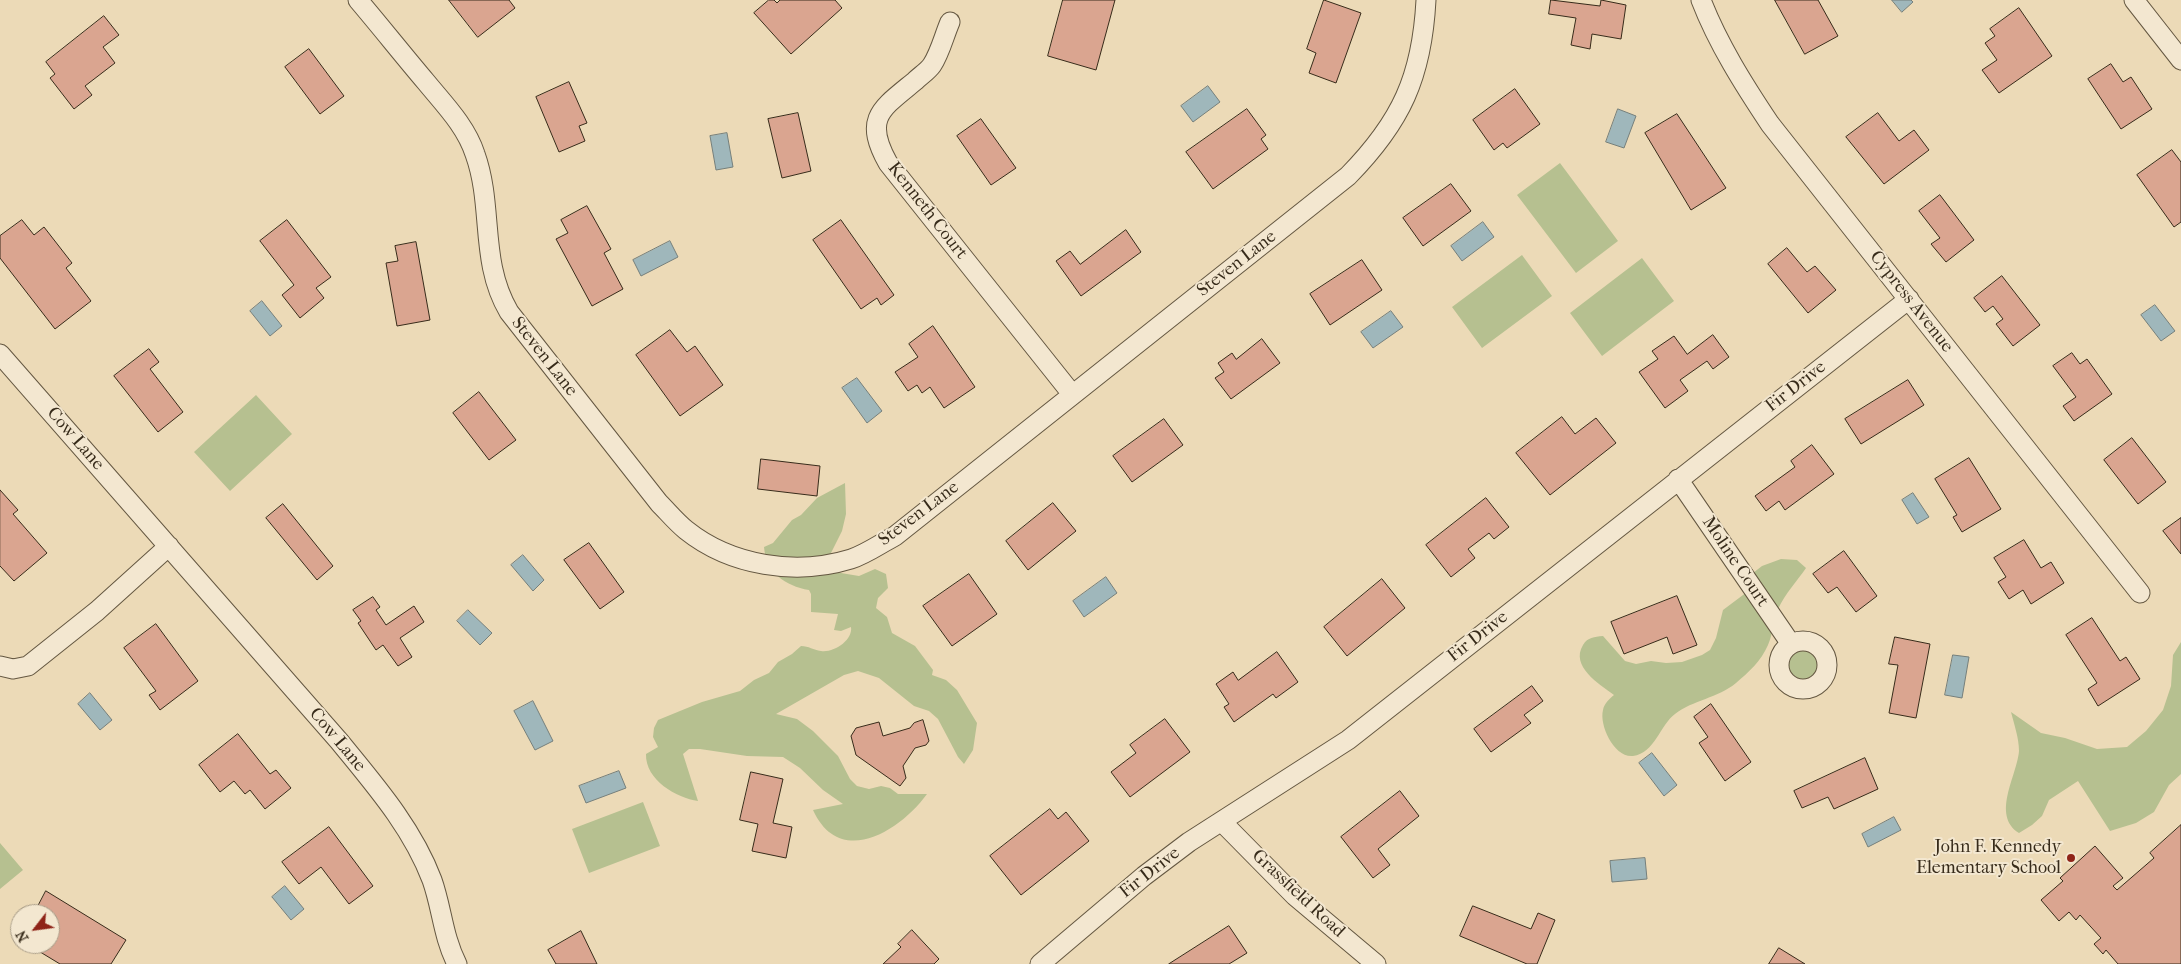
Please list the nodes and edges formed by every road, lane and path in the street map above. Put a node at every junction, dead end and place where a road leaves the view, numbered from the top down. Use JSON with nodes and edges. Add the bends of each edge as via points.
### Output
{"nodes":[{"id":1,"x":358,"y":0,"type":"edge"},
{"id":2,"x":1426,"y":0,"type":"edge"},
{"id":3,"x":1701,"y":0,"type":"edge"},
{"id":4,"x":2134,"y":0,"type":"edge"},
{"id":5,"x":950,"y":22,"type":"dead end"},
{"id":6,"x":2181,"y":60,"type":"edge"},
{"id":7,"x":1909,"y":299,"type":"junction"},
{"id":8,"x":0,"y":354,"type":"edge"},
{"id":9,"x":1072,"y":394,"type":"junction"},
{"id":10,"x":1678,"y":479,"type":"junction"},
{"id":11,"x":169,"y":546,"type":"junction"},
{"id":12,"x":2140,"y":593,"type":"dead end"},
{"id":13,"x":1791,"y":644,"type":"dead end"},
{"id":14,"x":0,"y":666,"type":"edge"},
{"id":15,"x":1222,"y":822,"type":"junction"},
{"id":16,"x":457,"y":964,"type":"edge"},
{"id":17,"x":1040,"y":964,"type":"edge"},
{"id":18,"x":1376,"y":964,"type":"edge"}],
"edges":[{"from":1,"to":9,"type":"street","name":"Steven Lane","via":[[453,114],[471,144],[482,179],[492,273],[509,312],[659,503],[686,530],[723,552],[764,565],[788,567],[817,566],[868,552],[895,536]]},
{"from":2,"to":9,"type":"street","name":"Steven Lane","via":[[1424,32],[1409,92],[1369,155],[1348,176]]},
{"from":3,"to":7,"type":"street","name":"Cypress Avenue","via":[[1749,92],[1770,124]]},
{"from":4,"to":6,"type":"street"},
{"from":5,"to":9,"type":"street","name":"Kenneth Court","via":[[932,66],[884,106],[877,120],[878,145],[888,163]]},
{"from":7,"to":10,"type":"street","name":"Fir Drive"},
{"from":7,"to":12,"type":"street","name":"Cypress Avenue"},
{"from":8,"to":11,"type":"street","name":"Cow Lane"},
{"from":10,"to":13,"type":"street","name":"Moline Court"},
{"from":10,"to":15,"type":"street","name":"Fir Drive","via":[[1348,740]]},
{"from":11,"to":14,"type":"street","via":[[97,611],[28,666],[13,669]]},
{"from":11,"to":16,"type":"street","name":"Cow Lane","via":[[387,800],[414,842],[432,881]]},
{"from":15,"to":17,"type":"street","name":"Fir Drive","via":[[1144,876]]},
{"from":15,"to":18,"type":"street","name":"Grassfield Road","via":[[1294,896]]}]}
